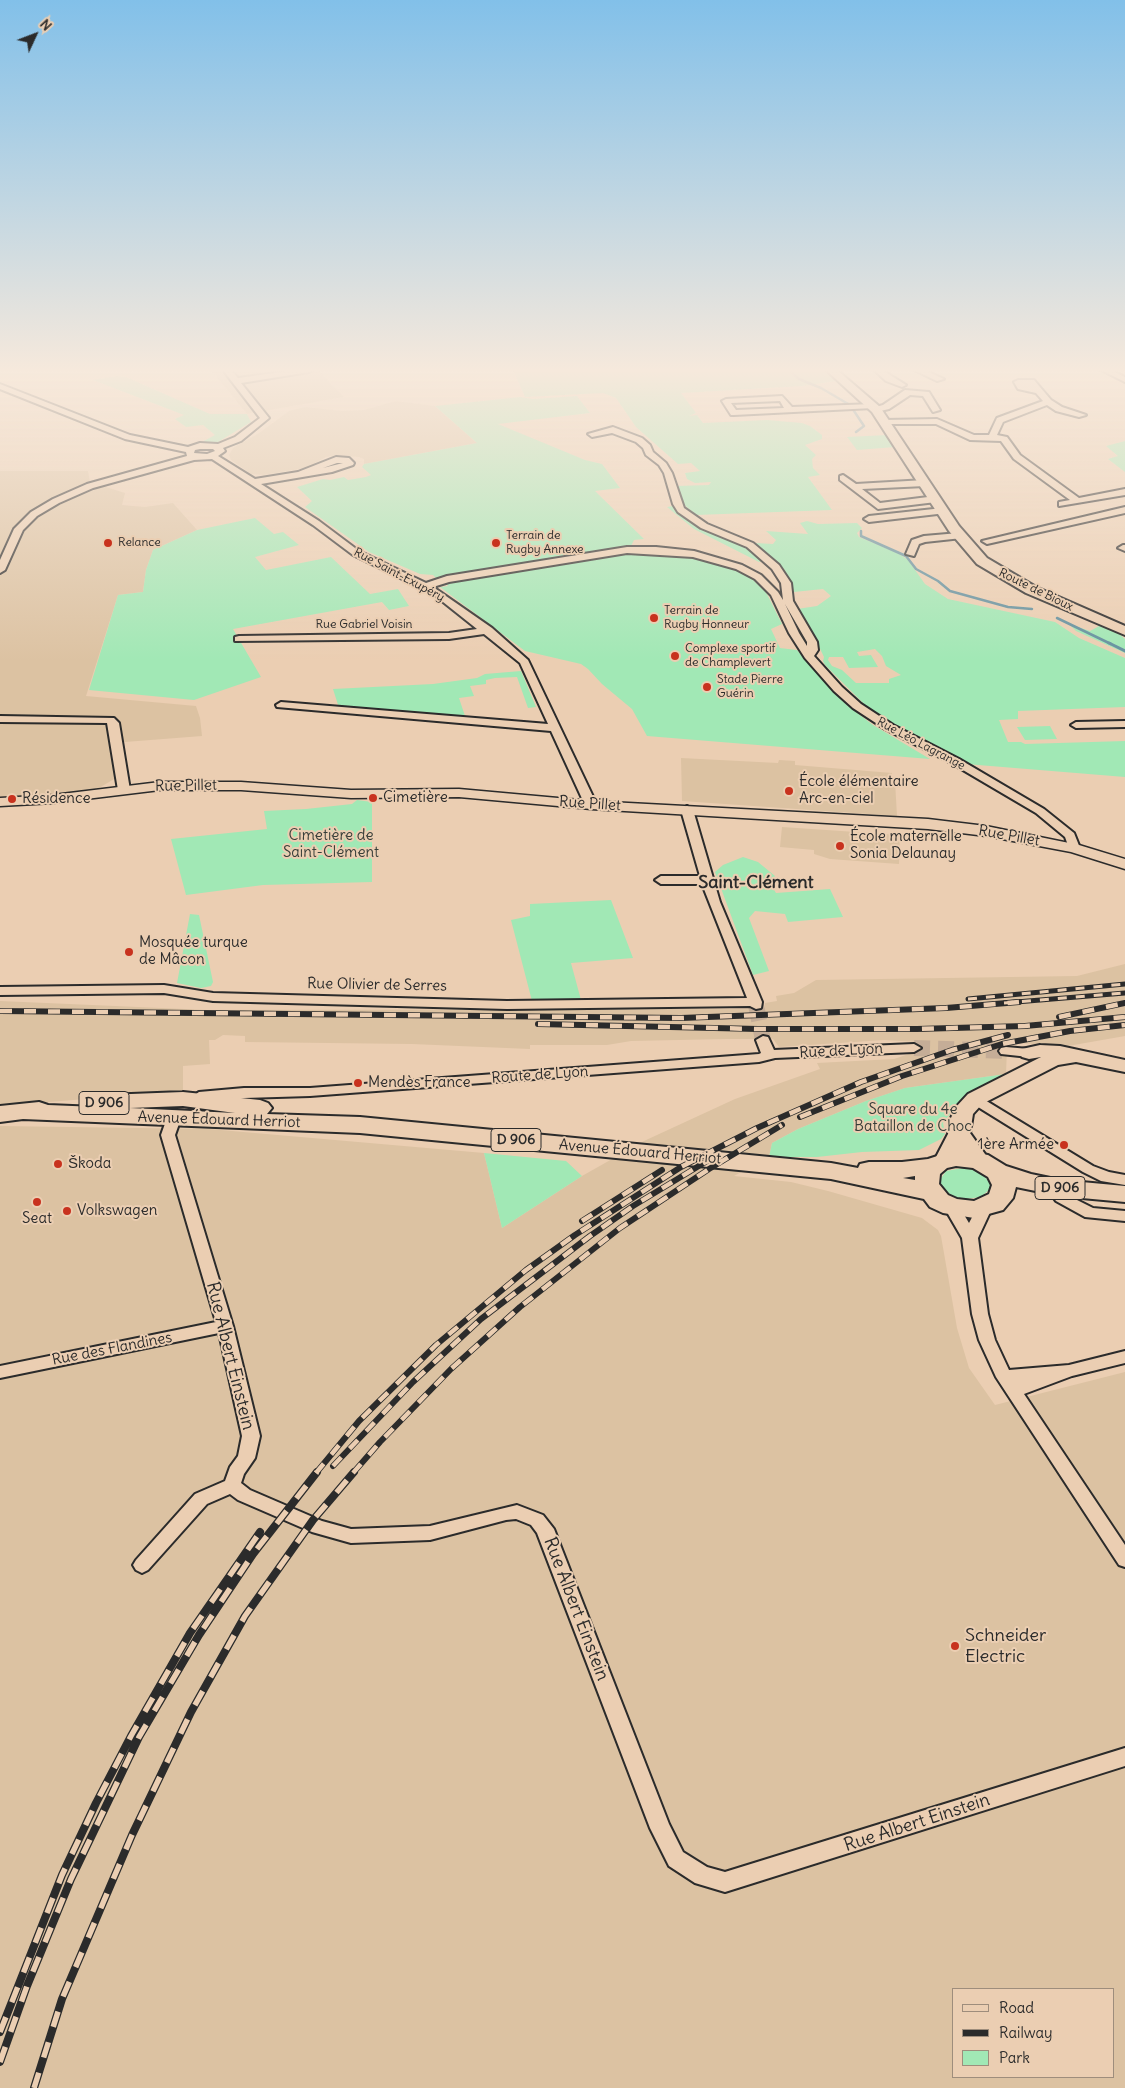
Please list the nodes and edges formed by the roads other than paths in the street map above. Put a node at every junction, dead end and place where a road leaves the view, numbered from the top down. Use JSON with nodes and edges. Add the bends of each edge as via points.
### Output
{"nodes":[{"id":1,"x":149,"y":467,"type":"edge"},
{"id":2,"x":231,"y":467,"type":"edge"},
{"id":3,"x":665,"y":467,"type":"edge"},
{"id":4,"x":915,"y":467,"type":"edge"},
{"id":5,"x":1031,"y":467,"type":"edge"},
{"id":6,"x":325,"y":469,"type":"dead end"},
{"id":7,"x":843,"y":478,"type":"dead end"},
{"id":8,"x":255,"y":482,"type":"junction"},
{"id":9,"x":925,"y":483,"type":"junction"},
{"id":10,"x":854,"y":487,"type":"junction"},
{"id":11,"x":1125,"y":492,"type":"edge"},
{"id":12,"x":1077,"y":501,"type":"junction"},
{"id":13,"x":1062,"y":504,"type":"dead end"},
{"id":14,"x":939,"y":505,"type":"junction"},
{"id":15,"x":1125,"y":510,"type":"edge"},
{"id":16,"x":869,"y":519,"type":"dead end"},
{"id":17,"x":959,"y":536,"type":"junction"},
{"id":18,"x":987,"y":540,"type":"dead end"},
{"id":19,"x":911,"y":554,"type":"dead end"},
{"id":20,"x":0,"y":570,"type":"edge"},
{"id":21,"x":427,"y":586,"type":"junction"},
{"id":22,"x":488,"y":630,"type":"junction"},
{"id":23,"x":1125,"y":631,"type":"edge"},
{"id":24,"x":239,"y":639,"type":"dead end"},
{"id":25,"x":809,"y":656,"type":"junction"},
{"id":26,"x":280,"y":705,"type":"dead end"},
{"id":27,"x":0,"y":719,"type":"edge"},
{"id":28,"x":1125,"y":724,"type":"edge"},
{"id":29,"x":1076,"y":725,"type":"dead end"},
{"id":30,"x":555,"y":728,"type":"junction"},
{"id":31,"x":124,"y":790,"type":"junction"},
{"id":32,"x":53,"y":799,"type":"junction"},
{"id":33,"x":0,"y":802,"type":"edge"},
{"id":34,"x":591,"y":805,"type":"junction"},
{"id":35,"x":687,"y":810,"type":"junction"},
{"id":36,"x":0,"y":813,"type":"edge"},
{"id":37,"x":1074,"y":848,"type":"junction"},
{"id":38,"x":1125,"y":864,"type":"edge"},
{"id":39,"x":661,"y":880,"type":"dead end"},
{"id":40,"x":706,"y":880,"type":"junction"},
{"id":41,"x":0,"y":991,"type":"edge"},
{"id":42,"x":763,"y":1040,"type":"tunnel mouth"},
{"id":43,"x":914,"y":1048,"type":"tunnel mouth"},
{"id":44,"x":1006,"y":1051,"type":"tunnel mouth"},
{"id":45,"x":769,"y":1055,"type":"junction"},
{"id":46,"x":1033,"y":1060,"type":"junction"},
{"id":47,"x":1125,"y":1066,"type":"edge"},
{"id":48,"x":310,"y":1092,"type":"junction"},
{"id":49,"x":975,"y":1099,"type":"junction"},
{"id":50,"x":178,"y":1108,"type":"junction"},
{"id":51,"x":268,"y":1109,"type":"junction"},
{"id":52,"x":0,"y":1114,"type":"edge"},
{"id":53,"x":360,"y":1126,"type":"junction"},
{"id":54,"x":959,"y":1134,"type":"junction"},
{"id":55,"x":939,"y":1162,"type":"junction"},
{"id":56,"x":988,"y":1166,"type":"junction"},
{"id":57,"x":831,"y":1170,"type":"junction"},
{"id":58,"x":1125,"y":1180,"type":"edge"},
{"id":59,"x":930,"y":1192,"type":"junction"},
{"id":60,"x":1125,"y":1194,"type":"edge"},
{"id":61,"x":1061,"y":1197,"type":"junction"},
{"id":62,"x":993,"y":1203,"type":"junction"},
{"id":63,"x":1125,"y":1203,"type":"edge"},
{"id":64,"x":952,"y":1206,"type":"junction"},
{"id":65,"x":1125,"y":1216,"type":"edge"},
{"id":66,"x":970,"y":1238,"type":"junction"},
{"id":67,"x":225,"y":1326,"type":"junction"},
{"id":68,"x":1125,"y":1357,"type":"edge"},
{"id":69,"x":1069,"y":1371,"type":"junction"},
{"id":70,"x":0,"y":1372,"type":"edge"},
{"id":71,"x":1004,"y":1376,"type":"junction"},
{"id":72,"x":1013,"y":1391,"type":"junction"},
{"id":73,"x":232,"y":1485,"type":"junction"},
{"id":74,"x":1125,"y":1560,"type":"edge"},
{"id":75,"x":142,"y":1565,"type":"dead end"},
{"id":76,"x":1125,"y":1757,"type":"edge"}],
"edges":[{"from":1,"to":20,"type":"street","via":[[90,486],[56,500],[34,514],[19,529]]},
{"from":2,"to":8,"type":"street","name":"Rue Saint-Exupéry"},
{"from":3,"to":25,"type":"street","via":[[681,510],[704,526],[750,545],[776,567],[786,584],[788,601],[812,642],[813,650]]},
{"from":4,"to":9,"type":"main road","name":"Route de Bioux"},
{"from":5,"to":12,"type":"street"},
{"from":6,"to":8,"type":"street"},
{"from":7,"to":10,"type":"street"},
{"from":8,"to":21,"type":"street","name":"Rue Saint-Exupéry","via":[[356,553]]},
{"from":9,"to":10,"type":"street"},
{"from":9,"to":14,"type":"main road","name":"Route de Bioux"},
{"from":10,"to":14,"type":"street","via":[[878,506]]},
{"from":11,"to":12,"type":"street"},
{"from":12,"to":13,"type":"street"},
{"from":14,"to":16,"type":"street"},
{"from":14,"to":17,"type":"main road","name":"Route de Bioux"},
{"from":15,"to":18,"type":"street"},
{"from":17,"to":19,"type":"street","via":[[915,542]]},
{"from":17,"to":23,"type":"main road","name":"Route de Bioux","via":[[982,561],[1012,581]]},
{"from":21,"to":22,"type":"street","name":"Rue Saint-Exupéry"},
{"from":21,"to":25,"type":"street","name":"Rue Léo Lagrange","via":[[447,579],[608,552],[656,550],[694,554],[739,566],[767,584]]},
{"from":22,"to":24,"type":"street","name":"Rue Gabriel Voisin","via":[[449,636]]},
{"from":22,"to":30,"type":"street","name":"Rue Saint-Exupéry","via":[[524,662]]},
{"from":25,"to":37,"type":"street","name":"Rue Léo Lagrange","via":[[838,689],[869,715],[1028,803],[1070,836]]},
{"from":26,"to":30,"type":"street"},
{"from":27,"to":31,"type":"street","via":[[110,720],[114,723]]},
{"from":28,"to":29,"type":"street"},
{"from":30,"to":34,"type":"street","name":"Rue Saint-Exupéry"},
{"from":31,"to":32,"type":"street","name":"Rue Pillet"},
{"from":31,"to":34,"type":"street","name":"Rue Pillet","via":[[160,786],[241,786],[348,794],[458,793]]},
{"from":32,"to":33,"type":"street","name":"Rue Pillet"},
{"from":32,"to":36,"type":"street","name":"Rue Pillet"},
{"from":34,"to":35,"type":"street","name":"Rue Pillet"},
{"from":35,"to":37,"type":"street","name":"Rue Pillet","via":[[928,824],[986,831]]},
{"from":35,"to":40,"type":"street"},
{"from":37,"to":38,"type":"street","name":"Rue Pillet"},
{"from":39,"to":40,"type":"street"},
{"from":40,"to":41,"type":"street","name":"Rue Olivier de Serres","via":[[755,1003],[507,1005],[213,997],[164,989]]},
{"from":42,"to":45,"type":"street"},
{"from":43,"to":45,"type":"street","name":"Rue de Lyon"},
{"from":44,"to":46,"type":"street"},
{"from":45,"to":48,"type":"street","name":"Route de Lyon"},
{"from":46,"to":47,"type":"main road","via":[[1074,1056]]},
{"from":46,"to":49,"type":"main road","via":[[1010,1083]]},
{"from":48,"to":50,"type":"street","name":"Route de Lyon","via":[[244,1093]]},
{"from":48,"to":51,"type":"street","name":"Route de Lyon","via":[[284,1096],[275,1100]]},
{"from":49,"to":54,"type":"main road","via":[[963,1112]]},
{"from":49,"to":58,"type":"street","via":[[1088,1169],[1106,1177]]},
{"from":50,"to":51,"type":"main road","name":"Avenue Édouard Herriot","number":"D 906"},
{"from":50,"to":52,"type":"main road","name":"Avenue Édouard Herriot","number":"D 906"},
{"from":50,"to":53,"type":"main road","name":"Avenue Édouard Herriot","number":"D 906"},
{"from":50,"to":67,"type":"street","name":"Rue Albert Einstein","via":[[168,1134]]},
{"from":51,"to":53,"type":"main road","name":"Avenue Édouard Herriot","number":"D 906"},
{"from":53,"to":57,"type":"main road","name":"Avenue Édouard Herriot","number":"D 906"},
{"from":54,"to":55,"type":"main road"},
{"from":54,"to":56,"type":"main road"},
{"from":55,"to":56,"type":"main road","via":[[962,1158]]},
{"from":55,"to":57,"type":"main road","name":"Avenue Édouard Herriot","number":"D 906","via":[[902,1170]]},
{"from":55,"to":59,"type":"main road","via":[[926,1178]]},
{"from":56,"to":60,"type":"main road","number":"D 906","via":[[1028,1182]]},
{"from":56,"to":62,"type":"main road","via":[[1004,1185]]},
{"from":57,"to":59,"type":"main road","name":"Avenue Édouard Herriot","number":"D 906"},
{"from":59,"to":64,"type":"main road"},
{"from":61,"to":62,"type":"main road","number":"D 906","via":[[1027,1195]]},
{"from":61,"to":63,"type":"main road","number":"D 906"},
{"from":61,"to":65,"type":"street","via":[[1090,1213]]},
{"from":62,"to":64,"type":"main road","via":[[974,1210]]},
{"from":62,"to":66,"type":"street"},
{"from":64,"to":66,"type":"street"},
{"from":66,"to":71,"type":"street","via":[[980,1314],[987,1340]]},
{"from":67,"to":70,"type":"street","name":"Rue des Flandines"},
{"from":67,"to":73,"type":"street","name":"Rue Albert Einstein","via":[[251,1436],[246,1458]]},
{"from":68,"to":69,"type":"street"},
{"from":69,"to":71,"type":"street"},
{"from":69,"to":72,"type":"street"},
{"from":71,"to":72,"type":"street"},
{"from":72,"to":74,"type":"street"},
{"from":73,"to":75,"type":"street","via":[[201,1499]]},
{"from":73,"to":76,"type":"street","name":"Rue Albert Einstein","via":[[244,1495],[318,1527],[351,1536],[430,1533],[511,1512],[536,1520],[544,1529],[660,1828],[676,1858],[702,1876],[725,1882],[746,1877]]}]}
